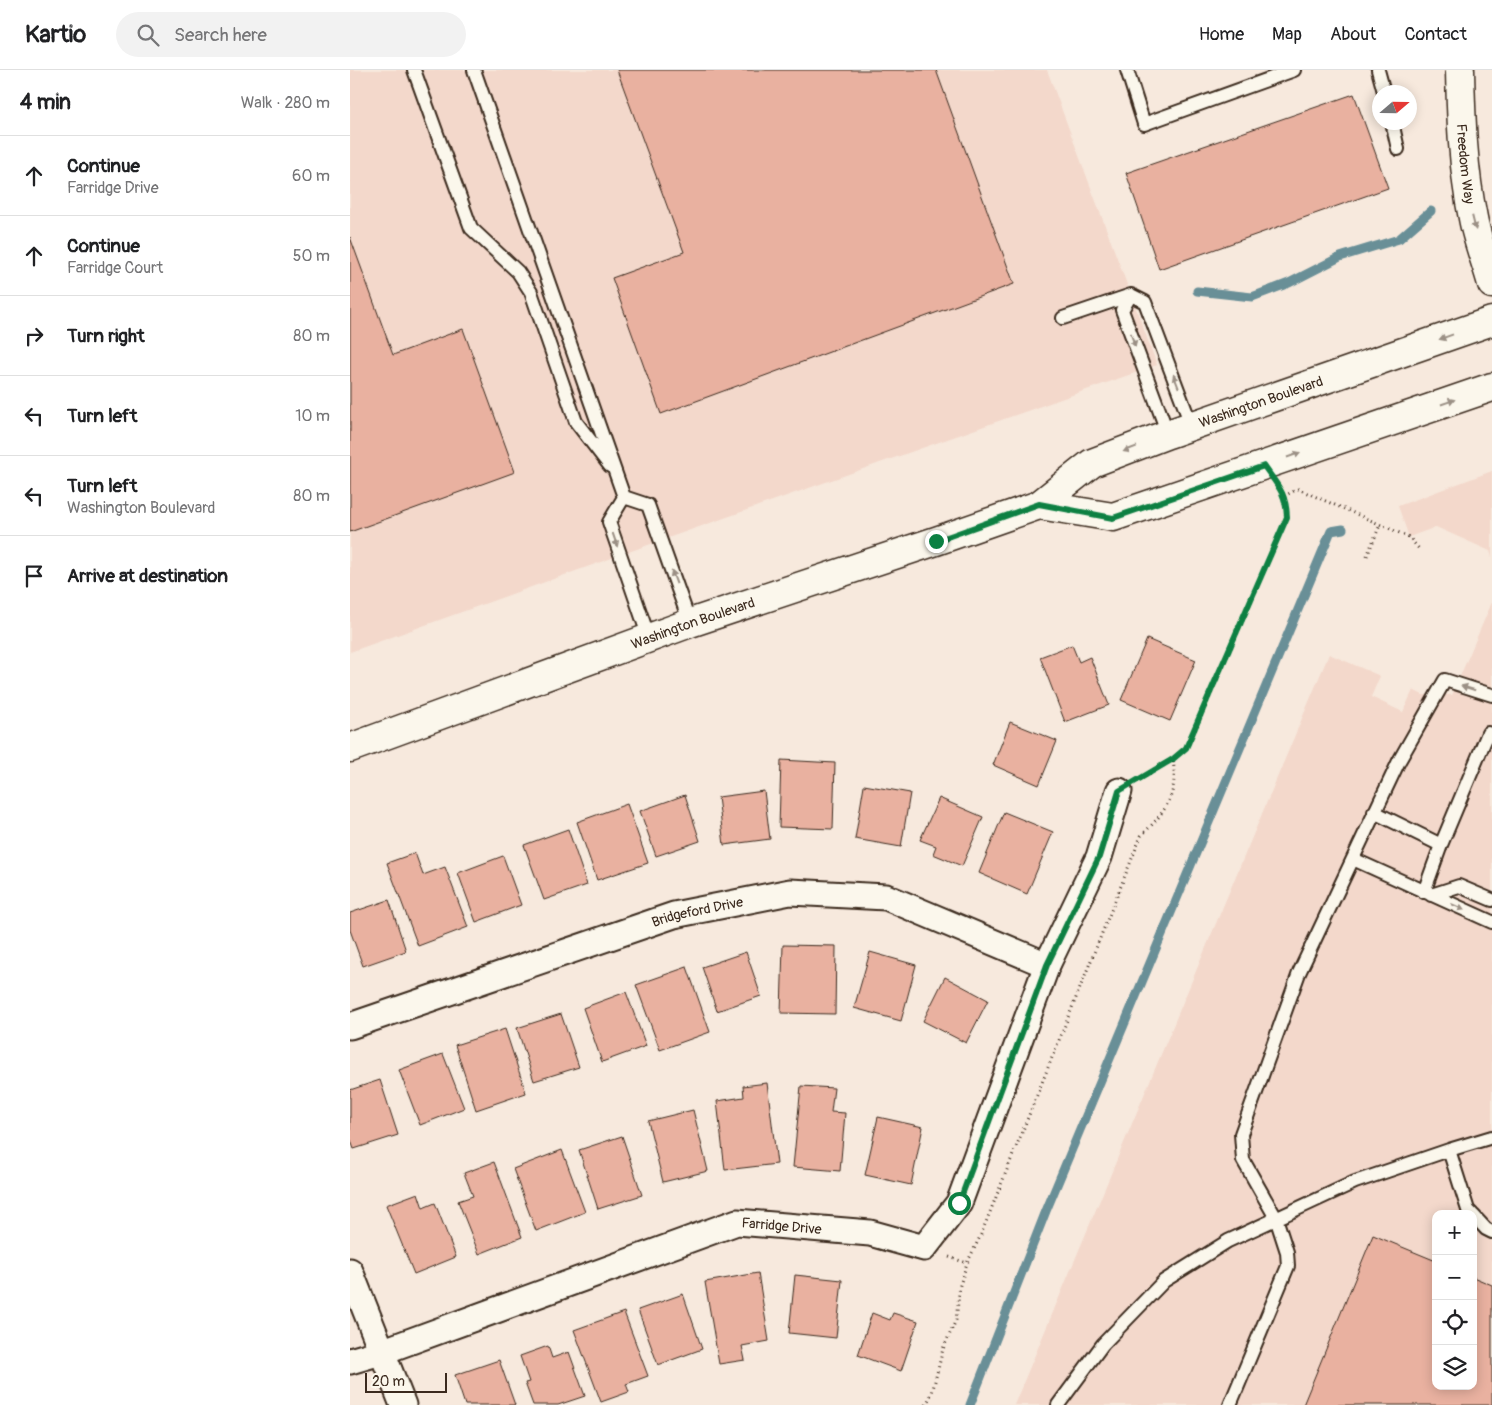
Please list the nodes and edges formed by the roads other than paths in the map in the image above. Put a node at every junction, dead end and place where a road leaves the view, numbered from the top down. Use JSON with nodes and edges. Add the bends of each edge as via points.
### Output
{"nodes":[{"id":1,"x":414,"y":70,"type":"edge"},
{"id":2,"x":474,"y":70,"type":"edge"},
{"id":3,"x":1127,"y":70,"type":"edge"},
{"id":4,"x":1294,"y":70,"type":"edge"},
{"id":5,"x":1378,"y":70,"type":"edge"},
{"id":6,"x":1460,"y":70,"type":"edge"},
{"id":7,"x":1382,"y":85,"type":"edge"},
{"id":8,"x":1394,"y":130,"type":"edge"},
{"id":9,"x":1398,"y":149,"type":"dead end"},
{"id":10,"x":1492,"y":284,"type":"edge"},
{"id":11,"x":1131,"y":295,"type":"junction"},
{"id":12,"x":1063,"y":318,"type":"dead end"},
{"id":13,"x":1492,"y":321,"type":"edge"},
{"id":14,"x":1492,"y":387,"type":"edge"},
{"id":15,"x":1180,"y":431,"type":"junction"},
{"id":16,"x":618,"y":476,"type":"junction"},
{"id":17,"x":624,"y":497,"type":"junction"},
{"id":18,"x":1039,"y":504,"type":"junction"},
{"id":19,"x":690,"y":623,"type":"junction"},
{"id":20,"x":649,"y":638,"type":"junction"},
{"id":21,"x":1492,"y":695,"type":"edge"},
{"id":22,"x":1488,"y":733,"type":"dead end"},
{"id":23,"x":350,"y":748,"type":"edge"},
{"id":24,"x":1119,"y":791,"type":"road end"},
{"id":25,"x":1374,"y":812,"type":"junction"},
{"id":26,"x":1441,"y":844,"type":"junction"},
{"id":27,"x":1353,"y":859,"type":"junction"},
{"id":28,"x":1427,"y":893,"type":"junction"},
{"id":29,"x":1492,"y":900,"type":"edge"},
{"id":30,"x":1492,"y":922,"type":"edge"},
{"id":31,"x":1047,"y":965,"type":"junction"},
{"id":32,"x":350,"y":1026,"type":"edge"},
{"id":33,"x":1492,"y":1137,"type":"edge"},
{"id":34,"x":1450,"y":1150,"type":"junction"},
{"id":35,"x":1468,"y":1210,"type":"edge"},
{"id":36,"x":1276,"y":1218,"type":"junction"},
{"id":37,"x":1477,"y":1219,"type":"edge"},
{"id":38,"x":1492,"y":1232,"type":"edge"},
{"id":39,"x":350,"y":1272,"type":"edge"},
{"id":40,"x":381,"y":1352,"type":"junction"},
{"id":41,"x":350,"y":1361,"type":"edge"},
{"id":42,"x":403,"y":1405,"type":"edge"},
{"id":43,"x":1058,"y":1405,"type":"edge"},
{"id":44,"x":1230,"y":1405,"type":"edge"}],
"edges":[{"from":1,"to":16,"type":"lane","via":[[471,228],[518,272],[531,292],[576,422]]},
{"from":2,"to":16,"type":"lane"},
{"from":3,"to":4,"type":"lane","via":[[1144,124]]},
{"from":5,"to":7,"type":"lane"},
{"from":6,"to":10,"type":"main road","name":"Freedom Way","one_way":true,"via":[[1461,115],[1473,219]]},
{"from":8,"to":9,"type":"lane"},
{"from":11,"to":12,"type":"lane"},
{"from":15,"to":11,"type":"lane","one_way":true,"via":[[1145,302]]},
{"from":11,"to":15,"type":"lane","one_way":true,"via":[[1122,310]]},
{"from":13,"to":15,"type":"main road","name":"Washington Boulevard","one_way":true},
{"from":18,"to":14,"type":"main road","one_way":true,"via":[[1113,518]]},
{"from":15,"to":18,"type":"main road","name":"Washington Boulevard","one_way":true,"via":[[1092,463]]},
{"from":16,"to":17,"type":"lane"},
{"from":19,"to":17,"type":"lane","one_way":true,"via":[[648,505]]},
{"from":17,"to":20,"type":"lane","one_way":true,"via":[[608,522]]},
{"from":18,"to":19,"type":"main road","name":"Washington Boulevard"},
{"from":19,"to":20,"type":"main road","name":"Washington Boulevard"},
{"from":20,"to":23,"type":"main road","name":"Washington Boulevard"},
{"from":21,"to":25,"type":"lane","one_way":true,"via":[[1445,680]]},
{"from":22,"to":26,"type":"lane"},
{"from":24,"to":31,"type":"street","via":[[1099,857]]},
{"from":25,"to":26,"type":"lane"},
{"from":25,"to":27,"type":"lane"},
{"from":26,"to":28,"type":"lane"},
{"from":27,"to":28,"type":"lane"},
{"from":27,"to":36,"type":"lane","via":[[1299,973],[1240,1134],[1243,1160]]},
{"from":28,"to":29,"type":"lane","via":[[1459,886]]},
{"from":28,"to":30,"type":"lane","one_way":true},
{"from":31,"to":32,"type":"street","name":"Bridgeford Drive","via":[[886,897],[790,892],[674,915]]},
{"from":31,"to":40,"type":"street","name":"Farridge Drive","via":[[959,1203],[924,1248],[870,1233],[737,1222]]},
{"from":33,"to":34,"type":"lane"},
{"from":34,"to":35,"type":"lane"},
{"from":34,"to":36,"type":"lane","via":[[1355,1182]]},
{"from":36,"to":43,"type":"lane","via":[[1228,1241],[1164,1281],[1103,1344]]},
{"from":36,"to":44,"type":"lane","via":[[1288,1266]]},
{"from":37,"to":38,"type":"lane"},
{"from":39,"to":40,"type":"street"},
{"from":40,"to":41,"type":"street","name":"Farridge Drive"},
{"from":40,"to":42,"type":"street"}]}
